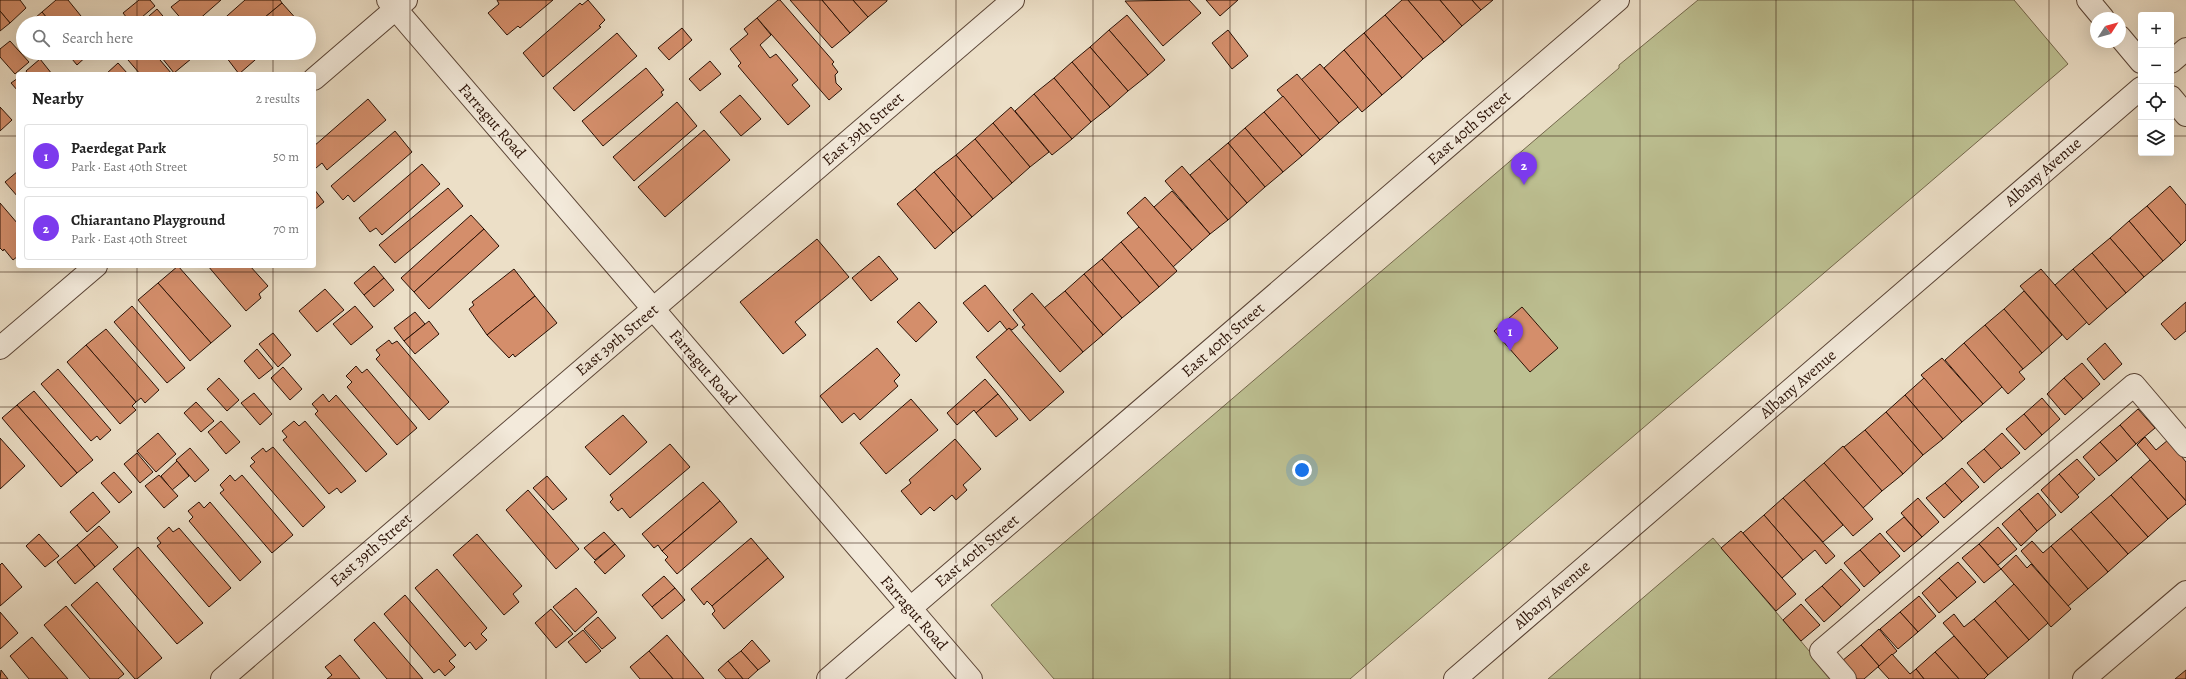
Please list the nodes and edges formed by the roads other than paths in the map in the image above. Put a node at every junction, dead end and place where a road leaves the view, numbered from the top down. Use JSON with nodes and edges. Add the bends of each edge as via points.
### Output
{"nodes":[{"id":1,"x":1013,"y":0,"type":"edge"},
{"id":2,"x":1618,"y":0,"type":"edge"},
{"id":3,"x":2088,"y":0,"type":"edge"},
{"id":4,"x":396,"y":3,"type":"edge"},
{"id":5,"x":2099,"y":12,"type":"edge"},
{"id":6,"x":2126,"y":45,"type":"edge"},
{"id":7,"x":2186,"y":49,"type":"edge"},
{"id":8,"x":2138,"y":59,"type":"edge"},
{"id":9,"x":2174,"y":59,"type":"edge"},
{"id":10,"x":316,"y":77,"type":"edge"},
{"id":11,"x":2138,"y":91,"type":"edge"},
{"id":12,"x":2174,"y":101,"type":"edge"},
{"id":13,"x":2186,"y":115,"type":"edge"},
{"id":14,"x":94,"y":268,"type":"edge"},
{"id":15,"x":653,"y":309,"type":"junction"},
{"id":16,"x":0,"y":348,"type":"edge"},
{"id":17,"x":2186,"y":446,"type":"edge"},
{"id":18,"x":2186,"y":592,"type":"edge"},
{"id":19,"x":910,"y":608,"type":"junction"},
{"id":20,"x":222,"y":679,"type":"edge"},
{"id":21,"x":828,"y":679,"type":"edge"},
{"id":22,"x":971,"y":679,"type":"edge"},
{"id":23,"x":1455,"y":679,"type":"edge"},
{"id":24,"x":1845,"y":679,"type":"edge"},
{"id":25,"x":2084,"y":679,"type":"edge"}],
"edges":[{"from":1,"to":15,"type":"street","name":"East 39th Street"},
{"from":2,"to":19,"type":"street","name":"East 40th Street"},
{"from":3,"to":5,"type":"street"},
{"from":4,"to":10,"type":"street"},
{"from":4,"to":15,"type":"street","name":"Farragut Road"},
{"from":6,"to":8,"type":"street"},
{"from":7,"to":9,"type":"street"},
{"from":11,"to":23,"type":"street","name":"Albany Avenue"},
{"from":12,"to":13,"type":"street"},
{"from":14,"to":16,"type":"street"},
{"from":15,"to":19,"type":"street","name":"Farragut Road"},
{"from":15,"to":20,"type":"street","name":"East 39th Street"},
{"from":17,"to":24,"type":"street","via":[[2134,385],[1821,651]]},
{"from":18,"to":25,"type":"street"},
{"from":19,"to":21,"type":"street","name":"East 40th Street"},
{"from":19,"to":22,"type":"street","name":"Farragut Road"}]}
